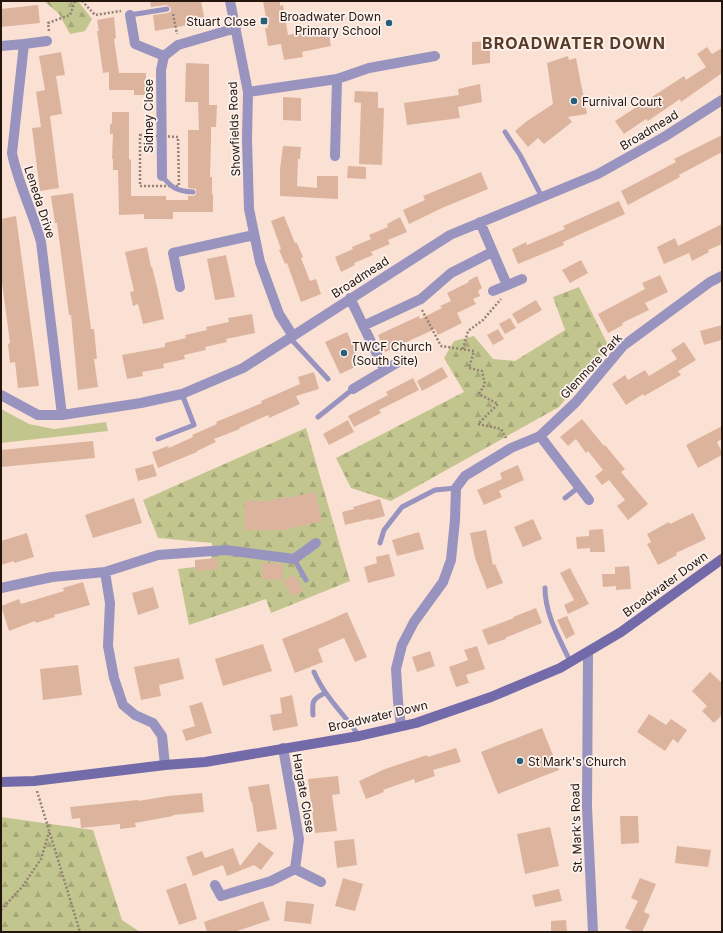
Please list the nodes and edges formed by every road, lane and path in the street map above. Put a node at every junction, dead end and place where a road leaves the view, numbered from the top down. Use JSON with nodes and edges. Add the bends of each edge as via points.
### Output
{"nodes":[{"id":1,"x":75,"y":1,"type":"edge"},
{"id":2,"x":82,"y":1,"type":"edge"},
{"id":3,"x":230,"y":1,"type":"edge"},
{"id":4,"x":170,"y":9,"type":"joint"},
{"id":5,"x":130,"y":15,"type":"junction"},
{"id":6,"x":236,"y":28,"type":"junction"},
{"id":7,"x":47,"y":41,"type":"joint"},
{"id":8,"x":24,"y":44,"type":"junction"},
{"id":9,"x":178,"y":45,"type":"junction"},
{"id":10,"x":1,"y":46,"type":"edge"},
{"id":11,"x":164,"y":56,"type":"junction"},
{"id":12,"x":435,"y":56,"type":"dead end"},
{"id":13,"x":338,"y":79,"type":"junction"},
{"id":14,"x":248,"y":92,"type":"junction"},
{"id":15,"x":722,"y":100,"type":"edge"},
{"id":16,"x":505,"y":132,"type":"dead end"},
{"id":17,"x":335,"y":156,"type":"dead end"},
{"id":18,"x":162,"y":176,"type":"joint"},
{"id":19,"x":193,"y":192,"type":"dead end"},
{"id":20,"x":542,"y":197,"type":"junction"},
{"id":21,"x":480,"y":222,"type":"junction"},
{"id":22,"x":254,"y":235,"type":"junction"},
{"id":23,"x":492,"y":252,"type":"junction"},
{"id":24,"x":722,"y":276,"type":"edge"},
{"id":25,"x":522,"y":279,"type":"dead end"},
{"id":26,"x":507,"y":285,"type":"junction"},
{"id":27,"x":180,"y":288,"type":"dead end"},
{"id":28,"x":493,"y":291,"type":"dead end"},
{"id":29,"x":350,"y":298,"type":"junction"},
{"id":30,"x":417,"y":301,"type":"junction"},
{"id":31,"x":364,"y":326,"type":"junction"},
{"id":32,"x":291,"y":337,"type":"junction"},
{"id":33,"x":463,"y":349,"type":"junction"},
{"id":34,"x":400,"y":361,"type":"dead end"},
{"id":35,"x":384,"y":369,"type":"junction"},
{"id":36,"x":328,"y":379,"type":"dead end"},
{"id":37,"x":353,"y":389,"type":"joint"},
{"id":38,"x":182,"y":394,"type":"junction"},
{"id":39,"x":1,"y":395,"type":"edge"},
{"id":40,"x":62,"y":415,"type":"junction"},
{"id":41,"x":318,"y":417,"type":"dead end"},
{"id":42,"x":540,"y":436,"type":"junction"},
{"id":43,"x":158,"y":439,"type":"dead end"},
{"id":44,"x":511,"y":448,"type":"junction"},
{"id":45,"x":579,"y":487,"type":"junction"},
{"id":46,"x":456,"y":488,"type":"junction"},
{"id":47,"x":565,"y":498,"type":"dead end"},
{"id":48,"x":588,"y":500,"type":"dead end"},
{"id":49,"x":316,"y":543,"type":"dead end"},
{"id":50,"x":380,"y":543,"type":"dead end"},
{"id":51,"x":722,"y":559,"type":"edge"},
{"id":52,"x":294,"y":560,"type":"junction"},
{"id":53,"x":105,"y":572,"type":"junction"},
{"id":54,"x":306,"y":580,"type":"dead end"},
{"id":55,"x":1,"y":588,"type":"edge"},
{"id":56,"x":545,"y":588,"type":"dead end"},
{"id":57,"x":588,"y":652,"type":"junction"},
{"id":58,"x":570,"y":661,"type":"junction"},
{"id":59,"x":314,"y":672,"type":"dead end"},
{"id":60,"x":325,"y":692,"type":"junction"},
{"id":61,"x":314,"y":715,"type":"dead end"},
{"id":62,"x":401,"y":726,"type":"junction"},
{"id":63,"x":359,"y":736,"type":"junction"},
{"id":64,"x":283,"y":748,"type":"junction"},
{"id":65,"x":165,"y":765,"type":"junction"},
{"id":66,"x":34,"y":781,"type":"junction"},
{"id":67,"x":1,"y":782,"type":"edge"},
{"id":68,"x":50,"y":832,"type":"junction"},
{"id":69,"x":295,"y":869,"type":"junction"},
{"id":70,"x":321,"y":882,"type":"dead end"},
{"id":71,"x":216,"y":885,"type":"dead end"},
{"id":72,"x":1,"y":910,"type":"edge"},
{"id":73,"x":80,"y":932,"type":"edge"},
{"id":74,"x":593,"y":932,"type":"edge"}],
"edges":[{"from":1,"to":7,"type":"path","via":[[70,15],[48,23]]},
{"from":2,"to":5,"type":"path","via":[[95,15],[126,10]]},
{"from":3,"to":6,"type":"street","name":"Showfields Road"},
{"from":4,"to":5,"type":"lane"},
{"from":4,"to":9,"type":"path"},
{"from":5,"to":11,"type":"street","via":[[135,44]]},
{"from":6,"to":9,"type":"street"},
{"from":6,"to":14,"type":"street","name":"Showfields Road"},
{"from":7,"to":8,"type":"street"},
{"from":8,"to":10,"type":"street"},
{"from":8,"to":40,"type":"street","name":"Leneda Drive","via":[[12,153],[15,171],[41,242]]},
{"from":9,"to":11,"type":"street"},
{"from":11,"to":18,"type":"street","name":"Sidney Close","via":[[161,70]]},
{"from":12,"to":13,"type":"street","via":[[369,68]]},
{"from":13,"to":14,"type":"street"},
{"from":13,"to":17,"type":"street"},
{"from":14,"to":22,"type":"street","name":"Showfields Road","via":[[247,139],[250,209]]},
{"from":15,"to":20,"type":"street","name":"Broadmead","via":[[621,162]]},
{"from":16,"to":20,"type":"lane"},
{"from":18,"to":19,"type":"lane","via":[[172,188],[181,192]]},
{"from":20,"to":21,"type":"street","name":"Broadmead"},
{"from":21,"to":23,"type":"street"},
{"from":21,"to":29,"type":"street","name":"Broadmead","via":[[450,235]]},
{"from":22,"to":27,"type":"street","via":[[173,253]]},
{"from":22,"to":32,"type":"street","name":"Showfields Road","via":[[271,293]]},
{"from":23,"to":26,"type":"street"},
{"from":23,"to":30,"type":"street","via":[[451,273]]},
{"from":24,"to":42,"type":"street","name":"Glenmore Park","via":[[623,346],[576,402]]},
{"from":25,"to":26,"type":"street"},
{"from":26,"to":28,"type":"street"},
{"from":26,"to":33,"type":"path","via":[[500,302],[468,331]]},
{"from":29,"to":31,"type":"street"},
{"from":29,"to":32,"type":"street","name":"Broadmead"},
{"from":30,"to":31,"type":"street"},
{"from":30,"to":33,"type":"path","via":[[441,346]]},
{"from":31,"to":35,"type":"street"},
{"from":32,"to":36,"type":"lane"},
{"from":32,"to":38,"type":"street","name":"Broadmead","via":[[243,368]]},
{"from":33,"to":44,"type":"path","via":[[474,351],[469,368],[482,371],[485,384],[479,394],[498,404],[478,424],[501,429]]},
{"from":34,"to":35,"type":"street"},
{"from":35,"to":37,"type":"street"},
{"from":37,"to":41,"type":"lane"},
{"from":38,"to":40,"type":"street","name":"Broadmead"},
{"from":38,"to":43,"type":"lane","via":[[194,425]]},
{"from":39,"to":40,"type":"street","name":"Broadmead","via":[[38,415]]},
{"from":42,"to":44,"type":"street","name":"Glenmore Park"},
{"from":42,"to":45,"type":"street"},
{"from":44,"to":46,"type":"street","name":"Glenmore Park","via":[[465,476]]},
{"from":45,"to":47,"type":"lane"},
{"from":45,"to":48,"type":"street"},
{"from":46,"to":50,"type":"lane","via":[[435,490],[402,506],[384,530]]},
{"from":46,"to":62,"type":"street","via":[[451,560],[443,582],[414,622],[402,645],[396,669]]},
{"from":49,"to":52,"type":"street"},
{"from":51,"to":57,"type":"street","name":"Broadwater Down","via":[[621,632]]},
{"from":52,"to":53,"type":"street","via":[[226,550],[158,555]]},
{"from":52,"to":54,"type":"lane"},
{"from":53,"to":55,"type":"street","via":[[52,577]]},
{"from":53,"to":65,"type":"street","via":[[110,603],[108,646],[114,678],[123,705],[135,715],[153,723],[162,736]]},
{"from":56,"to":58,"type":"lane","via":[[549,613]]},
{"from":57,"to":58,"type":"street","name":"Broadwater Down"},
{"from":57,"to":74,"type":"street","name":"St. Mark's Road","via":[[587,807]]},
{"from":58,"to":62,"type":"street","name":"Broadwater Down","via":[[560,668],[491,697]]},
{"from":59,"to":60,"type":"lane"},
{"from":60,"to":61,"type":"lane","via":[[312,704]]},
{"from":60,"to":63,"type":"lane"},
{"from":62,"to":63,"type":"street","name":"Broadwater Down"},
{"from":63,"to":64,"type":"street","name":"Broadwater Down"},
{"from":64,"to":65,"type":"street","name":"Broadwater Down","via":[[204,762]]},
{"from":64,"to":69,"type":"street","name":"Hargate Close","via":[[299,839]]},
{"from":65,"to":66,"type":"street","name":"Broadwater Down"},
{"from":66,"to":67,"type":"street","name":"Broadwater Down"},
{"from":66,"to":68,"type":"path"},
{"from":68,"to":72,"type":"path","via":[[41,859],[22,887]]},
{"from":68,"to":73,"type":"path"},
{"from":69,"to":70,"type":"street"},
{"from":69,"to":71,"type":"street","via":[[271,881],[221,896]]}]}
